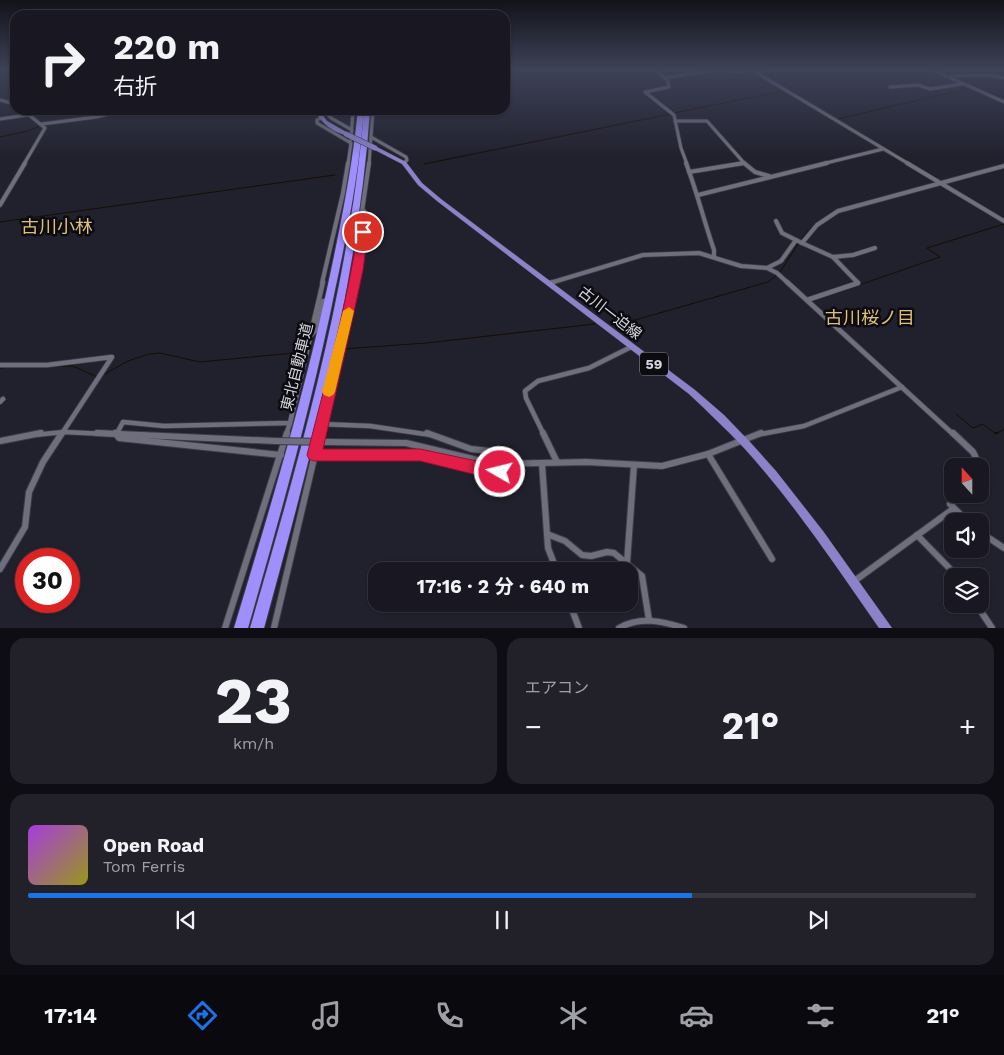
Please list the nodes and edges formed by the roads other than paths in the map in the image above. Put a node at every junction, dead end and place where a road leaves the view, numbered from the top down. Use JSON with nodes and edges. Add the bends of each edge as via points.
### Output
{"nodes":[{"id":1,"x":654,"y":99,"type":"edge"},
{"id":2,"x":800,"y":99,"type":"edge"},
{"id":3,"x":27,"y":115,"type":"joint"},
{"id":4,"x":105,"y":115,"type":"edge"},
{"id":5,"x":320,"y":115,"type":"edge"},
{"id":6,"x":328,"y":115,"type":"edge"},
{"id":7,"x":353,"y":115,"type":"edge"},
{"id":8,"x":360,"y":115,"type":"edge"},
{"id":9,"x":367,"y":115,"type":"edge"},
{"id":10,"x":373,"y":115,"type":"edge"},
{"id":11,"x":321,"y":118,"type":"junction"},
{"id":12,"x":0,"y":119,"type":"edge"},
{"id":13,"x":675,"y":121,"type":"junction"},
{"id":14,"x":43,"y":125,"type":"junction"},
{"id":15,"x":352,"y":130,"type":"junction"},
{"id":16,"x":371,"y":137,"type":"junction"},
{"id":17,"x":351,"y":143,"type":"junction"},
{"id":18,"x":882,"y":148,"type":"junction"},
{"id":19,"x":404,"y":163,"type":"junction"},
{"id":20,"x":744,"y":163,"type":"junction"},
{"id":21,"x":1004,"y":166,"type":"edge"},
{"id":22,"x":689,"y":172,"type":"junction"},
{"id":23,"x":770,"y":177,"type":"junction"},
{"id":24,"x":941,"y":183,"type":"junction"},
{"id":25,"x":698,"y":195,"type":"junction"},
{"id":26,"x":0,"y":205,"type":"edge"},
{"id":27,"x":364,"y":211,"type":"junction"},
{"id":28,"x":338,"y":215,"type":"junction"},
{"id":29,"x":776,"y":221,"type":"dead end"},
{"id":30,"x":1004,"y":221,"type":"edge"},
{"id":31,"x":800,"y":241,"type":"junction"},
{"id":32,"x":875,"y":248,"type":"dead end"},
{"id":33,"x":714,"y":256,"type":"junction"},
{"id":34,"x":832,"y":257,"type":"junction"},
{"id":35,"x":327,"y":261,"type":"junction"},
{"id":36,"x":768,"y":268,"type":"junction"},
{"id":37,"x":358,"y":270,"type":"junction"},
{"id":38,"x":550,"y":283,"type":"junction"},
{"id":39,"x":345,"y":300,"type":"dead end"},
{"id":40,"x":806,"y":300,"type":"junction"},
{"id":41,"x":325,"y":301,"type":"dead end"},
{"id":42,"x":344,"y":334,"type":"junction"},
{"id":43,"x":310,"y":336,"type":"junction"},
{"id":44,"x":631,"y":347,"type":"junction"},
{"id":45,"x":0,"y":365,"type":"edge"},
{"id":46,"x":902,"y":387,"type":"junction"},
{"id":47,"x":290,"y":423,"type":"junction"},
{"id":48,"x":322,"y":424,"type":"junction"},
{"id":49,"x":64,"y":432,"type":"junction"},
{"id":50,"x":115,"y":434,"type":"junction"},
{"id":51,"x":744,"y":440,"type":"junction"},
{"id":52,"x":0,"y":441,"type":"edge"},
{"id":53,"x":708,"y":454,"type":"junction"},
{"id":54,"x":281,"y":455,"type":"junction"},
{"id":55,"x":314,"y":455,"type":"junction"},
{"id":56,"x":977,"y":458,"type":"edge"},
{"id":57,"x":557,"y":462,"type":"junction"},
{"id":58,"x":519,"y":463,"type":"junction"},
{"id":59,"x":542,"y":464,"type":"junction"},
{"id":60,"x":634,"y":465,"type":"junction"},
{"id":61,"x":951,"y":503,"type":"edge"},
{"id":62,"x":953,"y":509,"type":"junction"},
{"id":63,"x":958,"y":513,"type":"edge"},
{"id":64,"x":547,"y":534,"type":"junction"},
{"id":65,"x":916,"y":535,"type":"junction"},
{"id":66,"x":989,"y":538,"type":"edge"},
{"id":67,"x":1004,"y":548,"type":"edge"},
{"id":68,"x":772,"y":560,"type":"dead end"},
{"id":69,"x":553,"y":562,"type":"edge"},
{"id":70,"x":628,"y":562,"type":"joint"},
{"id":71,"x":949,"y":568,"type":"edge"},
{"id":72,"x":0,"y":569,"type":"edge"},
{"id":73,"x":638,"y":572,"type":"edge"},
{"id":74,"x":853,"y":582,"type":"junction"},
{"id":75,"x":573,"y":612,"type":"edge"},
{"id":76,"x":982,"y":613,"type":"edge"},
{"id":77,"x":649,"y":620,"type":"junction"},
{"id":78,"x":225,"y":628,"type":"edge"},
{"id":79,"x":241,"y":628,"type":"edge"},
{"id":80,"x":257,"y":628,"type":"edge"},
{"id":81,"x":274,"y":628,"type":"edge"},
{"id":82,"x":579,"y":628,"type":"edge"},
{"id":83,"x":618,"y":628,"type":"edge"},
{"id":84,"x":684,"y":628,"type":"edge"},
{"id":85,"x":886,"y":628,"type":"edge"},
{"id":86,"x":992,"y":628,"type":"edge"}],
"edges":[{"from":1,"to":13,"type":"street","via":[[673,114]]},
{"from":2,"to":18,"type":"street"},
{"from":3,"to":12,"type":"street"},
{"from":3,"to":14,"type":"street"},
{"from":4,"to":14,"type":"street"},
{"from":5,"to":11,"type":"main road","name":"古川一迫線","number":"59"},
{"from":6,"to":15,"type":"street"},
{"from":7,"to":15,"type":"street"},
{"from":8,"to":79,"type":"highway","name":"東北自動車道","via":[[350,202],[320,342]]},
{"from":9,"to":80,"type":"highway","name":"東北自動車道","via":[[358,201],[331,341],[286,526]]},
{"from":10,"to":16,"type":"street"},
{"from":11,"to":17,"type":"street","via":[[317,123]]},
{"from":11,"to":19,"type":"main road","name":"古川一迫線","number":"59","bridge":true,"via":[[328,125]]},
{"from":13,"to":20,"type":"street","via":[[707,121]]},
{"from":13,"to":22,"type":"street"},
{"from":14,"to":26,"type":"street","via":[[44,130]]},
{"from":15,"to":17,"type":"street"},
{"from":16,"to":19,"type":"street","via":[[406,157],[408,160]]},
{"from":16,"to":27,"type":"street"},
{"from":17,"to":28,"type":"street"},
{"from":18,"to":23,"type":"street"},
{"from":18,"to":24,"type":"street"},
{"from":19,"to":38,"type":"main road","name":"古川一迫線","number":"59","via":[[426,188]]},
{"from":20,"to":22,"type":"street"},
{"from":20,"to":23,"type":"street","via":[[755,172]]},
{"from":21,"to":24,"type":"street"},
{"from":22,"to":25,"type":"street"},
{"from":23,"to":25,"type":"street"},
{"from":24,"to":30,"type":"street"},
{"from":24,"to":31,"type":"street","via":[[838,211]]},
{"from":25,"to":33,"type":"street"},
{"from":27,"to":37,"type":"street"},
{"from":27,"to":37,"type":"street","via":[[356,252]]},
{"from":28,"to":35,"type":"street"},
{"from":28,"to":35,"type":"street","via":[[337,237],[332,257]]},
{"from":29,"to":31,"type":"street","via":[[782,233]]},
{"from":31,"to":34,"type":"street"},
{"from":31,"to":36,"type":"street","via":[[781,261]]},
{"from":32,"to":34,"type":"street"},
{"from":33,"to":36,"type":"street","via":[[741,266]]},
{"from":33,"to":38,"type":"street","via":[[699,253],[643,255]]},
{"from":34,"to":40,"type":"street","via":[[858,283]]},
{"from":35,"to":43,"type":"street"},
{"from":36,"to":40,"type":"street"},
{"from":37,"to":42,"type":"street"},
{"from":38,"to":44,"type":"main road","name":"古川一迫線","number":"59"},
{"from":39,"to":42,"type":"street"},
{"from":40,"to":46,"type":"street"},
{"from":41,"to":43,"type":"street","via":[[315,331]]},
{"from":42,"to":48,"type":"street"},
{"from":43,"to":47,"type":"street"},
{"from":44,"to":51,"type":"main road","name":"古川一迫線","number":"59","via":[[692,392]]},
{"from":44,"to":57,"type":"street","via":[[589,368],[539,379],[525,391]]},
{"from":45,"to":49,"type":"street","via":[[48,365],[112,357]]},
{"from":46,"to":51,"type":"street","via":[[804,426],[758,434]]},
{"from":46,"to":56,"type":"street"},
{"from":47,"to":50,"type":"street","via":[[164,426],[124,422]]},
{"from":47,"to":54,"type":"street"},
{"from":48,"to":55,"type":"street"},
{"from":48,"to":58,"type":"street","via":[[377,426],[426,433],[471,449],[508,453]]},
{"from":49,"to":50,"type":"street"},
{"from":49,"to":52,"type":"street"},
{"from":49,"to":72,"type":"street","via":[[36,475],[29,492],[25,527]]},
{"from":50,"to":54,"type":"street","via":[[119,438]]},
{"from":50,"to":58,"type":"street","bridge":true,"via":[[415,444],[490,463]]},
{"from":51,"to":53,"type":"street"},
{"from":51,"to":74,"type":"main road","name":"古川一迫線","number":"59"},
{"from":53,"to":60,"type":"street","via":[[662,466]]},
{"from":53,"to":68,"type":"street"},
{"from":54,"to":78,"type":"street"},
{"from":55,"to":58,"type":"street","via":[[420,455],[500,472],[508,471]]},
{"from":55,"to":81,"type":"street"},
{"from":57,"to":59,"type":"street"},
{"from":57,"to":60,"type":"street"},
{"from":58,"to":59,"type":"street"},
{"from":59,"to":64,"type":"street"},
{"from":60,"to":70,"type":"street"},
{"from":61,"to":62,"type":"street"},
{"from":62,"to":63,"type":"street"},
{"from":62,"to":65,"type":"street"},
{"from":64,"to":69,"type":"street"},
{"from":64,"to":70,"type":"street","via":[[565,541],[582,555],[614,553]]},
{"from":65,"to":71,"type":"street"},
{"from":65,"to":74,"type":"street"},
{"from":66,"to":67,"type":"street"},
{"from":73,"to":77,"type":"street","via":[[642,576]]},
{"from":74,"to":85,"type":"main road","name":"古川一迫線","number":"59"},
{"from":75,"to":82,"type":"street"},
{"from":76,"to":86,"type":"street"},
{"from":77,"to":83,"type":"street"},
{"from":77,"to":84,"type":"street"}]}
